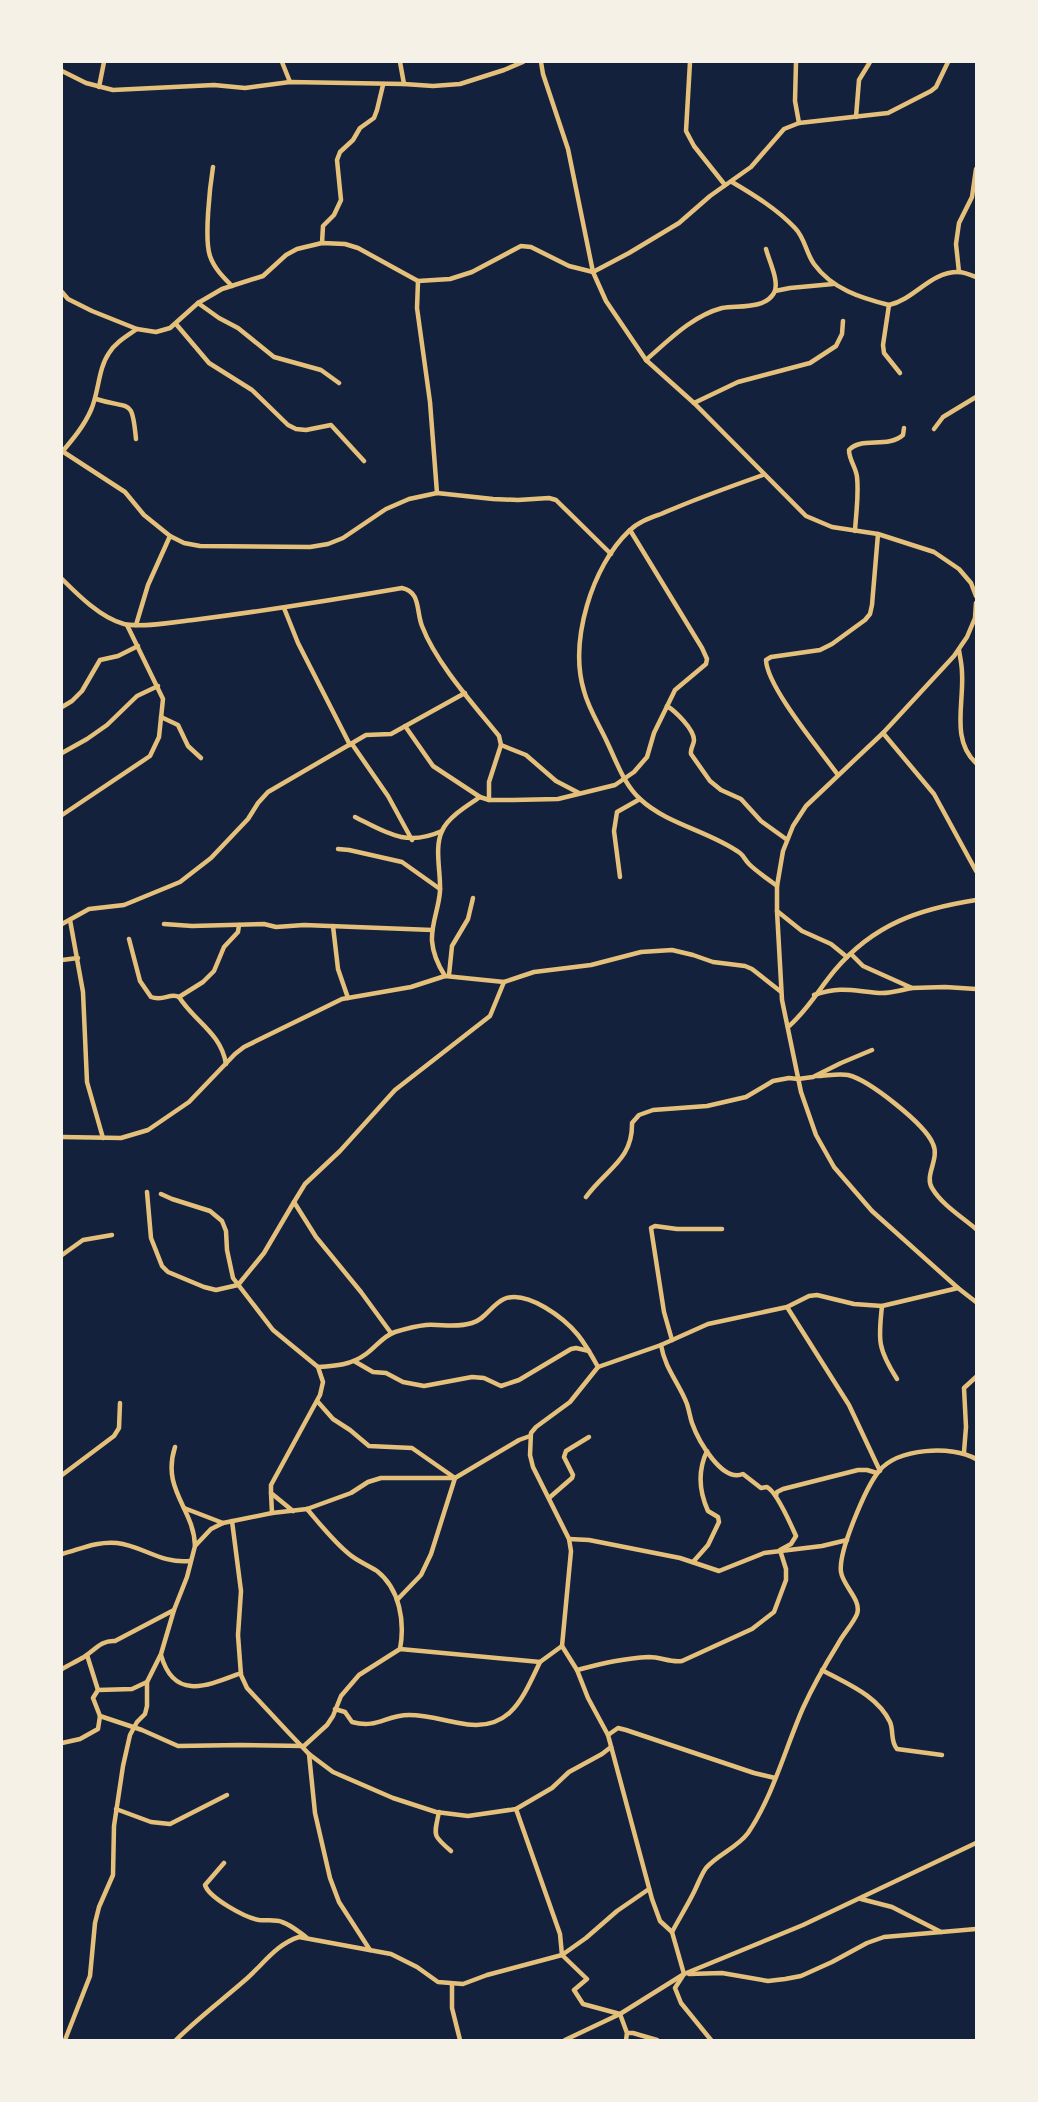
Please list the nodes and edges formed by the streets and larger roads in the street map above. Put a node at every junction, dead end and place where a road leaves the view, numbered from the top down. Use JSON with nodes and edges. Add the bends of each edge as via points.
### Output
{"nodes":[{"id":1,"x":105,"y":62,"type":"edge"},
{"id":2,"x":282,"y":62,"type":"edge"},
{"id":3,"x":400,"y":62,"type":"edge"},
{"id":4,"x":523,"y":62,"type":"edge"},
{"id":5,"x":542,"y":62,"type":"edge"},
{"id":6,"x":690,"y":62,"type":"edge"},
{"id":7,"x":796,"y":62,"type":"edge"},
{"id":8,"x":870,"y":62,"type":"edge"},
{"id":9,"x":948,"y":62,"type":"edge"},
{"id":10,"x":62,"y":71,"type":"edge"},
{"id":11,"x":290,"y":82,"type":"junction"},
{"id":12,"x":404,"y":84,"type":"junction"},
{"id":13,"x":383,"y":85,"type":"junction"},
{"id":14,"x":99,"y":87,"type":"junction"},
{"id":15,"x":856,"y":117,"type":"junction"},
{"id":16,"x":799,"y":123,"type":"junction"},
{"id":17,"x":213,"y":167,"type":"dead end"},
{"id":18,"x":976,"y":169,"type":"edge"},
{"id":19,"x":732,"y":182,"type":"junction"},
{"id":20,"x":726,"y":185,"type":"junction"},
{"id":21,"x":322,"y":243,"type":"junction"},
{"id":22,"x":766,"y":249,"type":"dead end"},
{"id":23,"x":593,"y":272,"type":"junction"},
{"id":24,"x":959,"y":272,"type":"junction"},
{"id":25,"x":976,"y":277,"type":"edge"},
{"id":26,"x":418,"y":281,"type":"junction"},
{"id":27,"x":833,"y":285,"type":"junction"},
{"id":28,"x":232,"y":286,"type":"junction"},
{"id":29,"x":775,"y":291,"type":"junction"},
{"id":30,"x":62,"y":292,"type":"edge"},
{"id":31,"x":198,"y":303,"type":"junction"},
{"id":32,"x":889,"y":305,"type":"junction"},
{"id":33,"x":843,"y":321,"type":"dead end"},
{"id":34,"x":176,"y":324,"type":"junction"},
{"id":35,"x":137,"y":329,"type":"junction"},
{"id":36,"x":646,"y":360,"type":"junction"},
{"id":37,"x":900,"y":374,"type":"dead end"},
{"id":38,"x":339,"y":383,"type":"dead end"},
{"id":39,"x":976,"y":397,"type":"edge"},
{"id":40,"x":96,"y":399,"type":"junction"},
{"id":41,"x":694,"y":403,"type":"junction"},
{"id":42,"x":904,"y":428,"type":"dead end"},
{"id":43,"x":933,"y":429,"type":"dead end"},
{"id":44,"x":136,"y":439,"type":"dead end"},
{"id":45,"x":62,"y":452,"type":"edge"},
{"id":46,"x":364,"y":461,"type":"dead end"},
{"id":47,"x":763,"y":475,"type":"junction"},
{"id":48,"x":437,"y":493,"type":"junction"},
{"id":49,"x":630,"y":530,"type":"junction"},
{"id":50,"x":855,"y":531,"type":"junction"},
{"id":51,"x":878,"y":534,"type":"junction"},
{"id":52,"x":170,"y":536,"type":"junction"},
{"id":53,"x":611,"y":554,"type":"junction"},
{"id":54,"x":62,"y":579,"type":"edge"},
{"id":55,"x":976,"y":596,"type":"edge"},
{"id":56,"x":976,"y":603,"type":"edge"},
{"id":57,"x":284,"y":608,"type":"junction"},
{"id":58,"x":976,"y":618,"type":"edge"},
{"id":59,"x":127,"y":625,"type":"junction"},
{"id":60,"x":136,"y":625,"type":"junction"},
{"id":61,"x":138,"y":646,"type":"junction"},
{"id":62,"x":958,"y":650,"type":"junction"},
{"id":63,"x":158,"y":686,"type":"junction"},
{"id":64,"x":465,"y":693,"type":"junction"},
{"id":65,"x":667,"y":706,"type":"junction"},
{"id":66,"x":62,"y":707,"type":"edge"},
{"id":67,"x":161,"y":717,"type":"junction"},
{"id":68,"x":405,"y":726,"type":"junction"},
{"id":69,"x":883,"y":733,"type":"junction"},
{"id":70,"x":351,"y":745,"type":"junction"},
{"id":71,"x":501,"y":745,"type":"junction"},
{"id":72,"x":62,"y":753,"type":"edge"},
{"id":73,"x":201,"y":758,"type":"dead end"},
{"id":74,"x":976,"y":763,"type":"edge"},
{"id":75,"x":838,"y":774,"type":"junction"},
{"id":76,"x":625,"y":780,"type":"junction"},
{"id":77,"x":579,"y":793,"type":"junction"},
{"id":78,"x":480,"y":797,"type":"junction"},
{"id":79,"x":640,"y":799,"type":"junction"},
{"id":80,"x":489,"y":800,"type":"junction"},
{"id":81,"x":62,"y":815,"type":"edge"},
{"id":82,"x":355,"y":817,"type":"dead end"},
{"id":83,"x":442,"y":831,"type":"junction"},
{"id":84,"x":786,"y":839,"type":"junction"},
{"id":85,"x":412,"y":840,"type":"junction"},
{"id":86,"x":338,"y":849,"type":"dead end"},
{"id":87,"x":976,"y":872,"type":"edge"},
{"id":88,"x":620,"y":877,"type":"dead end"},
{"id":89,"x":777,"y":886,"type":"junction"},
{"id":90,"x":440,"y":889,"type":"junction"},
{"id":91,"x":473,"y":898,"type":"dead end"},
{"id":92,"x":976,"y":900,"type":"edge"},
{"id":93,"x":777,"y":911,"type":"junction"},
{"id":94,"x":70,"y":920,"type":"junction"},
{"id":95,"x":62,"y":924,"type":"edge"},
{"id":96,"x":164,"y":924,"type":"dead end"},
{"id":97,"x":239,"y":925,"type":"junction"},
{"id":98,"x":333,"y":926,"type":"junction"},
{"id":99,"x":432,"y":930,"type":"junction"},
{"id":100,"x":129,"y":939,"type":"dead end"},
{"id":101,"x":849,"y":956,"type":"junction"},
{"id":102,"x":78,"y":958,"type":"junction"},
{"id":103,"x":62,"y":960,"type":"edge"},
{"id":104,"x":447,"y":975,"type":"junction"},
{"id":105,"x":504,"y":982,"type":"junction"},
{"id":106,"x":912,"y":988,"type":"junction"},
{"id":107,"x":976,"y":989,"type":"edge"},
{"id":108,"x":781,"y":991,"type":"junction"},
{"id":109,"x":814,"y":995,"type":"junction"},
{"id":110,"x":179,"y":997,"type":"junction"},
{"id":111,"x":348,"y":998,"type":"junction"},
{"id":112,"x":788,"y":1027,"type":"junction"},
{"id":113,"x":872,"y":1050,"type":"dead end"},
{"id":114,"x":226,"y":1064,"type":"junction"},
{"id":115,"x":813,"y":1077,"type":"junction"},
{"id":116,"x":798,"y":1079,"type":"junction"},
{"id":117,"x":62,"y":1137,"type":"edge"},
{"id":118,"x":103,"y":1138,"type":"junction"},
{"id":119,"x":147,"y":1192,"type":"dead end"},
{"id":120,"x":161,"y":1194,"type":"dead end"},
{"id":121,"x":586,"y":1197,"type":"dead end"},
{"id":122,"x":294,"y":1202,"type":"junction"},
{"id":123,"x":976,"y":1229,"type":"edge"},
{"id":124,"x":722,"y":1230,"type":"dead end"},
{"id":125,"x":112,"y":1235,"type":"dead end"},
{"id":126,"x":62,"y":1255,"type":"edge"},
{"id":127,"x":238,"y":1285,"type":"junction"},
{"id":128,"x":958,"y":1288,"type":"junction"},
{"id":129,"x":976,"y":1302,"type":"edge"},
{"id":130,"x":882,"y":1306,"type":"junction"},
{"id":131,"x":787,"y":1307,"type":"junction"},
{"id":132,"x":391,"y":1333,"type":"junction"},
{"id":133,"x":672,"y":1340,"type":"junction"},
{"id":134,"x":661,"y":1345,"type":"junction"},
{"id":135,"x":589,"y":1351,"type":"junction"},
{"id":136,"x":354,"y":1360,"type":"junction"},
{"id":137,"x":598,"y":1366,"type":"junction"},
{"id":138,"x":318,"y":1367,"type":"junction"},
{"id":139,"x":976,"y":1377,"type":"edge"},
{"id":140,"x":897,"y":1379,"type":"dead end"},
{"id":141,"x":318,"y":1402,"type":"junction"},
{"id":142,"x":120,"y":1403,"type":"dead end"},
{"id":143,"x":530,"y":1436,"type":"junction"},
{"id":144,"x":589,"y":1437,"type":"dead end"},
{"id":145,"x":175,"y":1447,"type":"dead end"},
{"id":146,"x":707,"y":1451,"type":"junction"},
{"id":147,"x":963,"y":1452,"type":"junction"},
{"id":148,"x":976,"y":1459,"type":"edge"},
{"id":149,"x":879,"y":1472,"type":"junction"},
{"id":150,"x":62,"y":1475,"type":"edge"},
{"id":151,"x":455,"y":1478,"type":"junction"},
{"id":152,"x":271,"y":1493,"type":"junction"},
{"id":153,"x":776,"y":1496,"type":"junction"},
{"id":154,"x":549,"y":1498,"type":"junction"},
{"id":155,"x":184,"y":1508,"type":"junction"},
{"id":156,"x":307,"y":1509,"type":"junction"},
{"id":157,"x":293,"y":1511,"type":"junction"},
{"id":158,"x":272,"y":1513,"type":"junction"},
{"id":159,"x":232,"y":1521,"type":"junction"},
{"id":160,"x":223,"y":1523,"type":"junction"},
{"id":161,"x":568,"y":1539,"type":"junction"},
{"id":162,"x":847,"y":1540,"type":"junction"},
{"id":163,"x":195,"y":1546,"type":"junction"},
{"id":164,"x":780,"y":1550,"type":"junction"},
{"id":165,"x":62,"y":1554,"type":"edge"},
{"id":166,"x":190,"y":1561,"type":"junction"},
{"id":167,"x":693,"y":1562,"type":"junction"},
{"id":168,"x":397,"y":1600,"type":"junction"},
{"id":169,"x":174,"y":1610,"type":"junction"},
{"id":170,"x":562,"y":1646,"type":"junction"},
{"id":171,"x":400,"y":1649,"type":"junction"},
{"id":172,"x":161,"y":1654,"type":"junction"},
{"id":173,"x":87,"y":1655,"type":"junction"},
{"id":174,"x":540,"y":1662,"type":"junction"},
{"id":175,"x":62,"y":1669,"type":"edge"},
{"id":176,"x":577,"y":1670,"type":"junction"},
{"id":177,"x":822,"y":1670,"type":"junction"},
{"id":178,"x":241,"y":1673,"type":"junction"},
{"id":179,"x":147,"y":1682,"type":"junction"},
{"id":180,"x":98,"y":1690,"type":"junction"},
{"id":181,"x":335,"y":1709,"type":"junction"},
{"id":182,"x":100,"y":1716,"type":"junction"},
{"id":183,"x":134,"y":1728,"type":"junction"},
{"id":184,"x":608,"y":1735,"type":"junction"},
{"id":185,"x":62,"y":1743,"type":"edge"},
{"id":186,"x":304,"y":1746,"type":"junction"},
{"id":187,"x":611,"y":1747,"type":"junction"},
{"id":188,"x":309,"y":1754,"type":"junction"},
{"id":189,"x":942,"y":1755,"type":"dead end"},
{"id":190,"x":775,"y":1778,"type":"junction"},
{"id":191,"x":227,"y":1795,"type":"dead end"},
{"id":192,"x":116,"y":1809,"type":"junction"},
{"id":193,"x":516,"y":1809,"type":"junction"},
{"id":194,"x":439,"y":1812,"type":"junction"},
{"id":195,"x":976,"y":1843,"type":"edge"},
{"id":196,"x":451,"y":1851,"type":"dead end"},
{"id":197,"x":224,"y":1863,"type":"dead end"},
{"id":198,"x":649,"y":1889,"type":"junction"},
{"id":199,"x":859,"y":1899,"type":"junction"},
{"id":200,"x":976,"y":1929,"type":"edge"},
{"id":201,"x":672,"y":1932,"type":"junction"},
{"id":202,"x":943,"y":1933,"type":"junction"},
{"id":203,"x":309,"y":1939,"type":"junction"},
{"id":204,"x":370,"y":1950,"type":"junction"},
{"id":205,"x":562,"y":1955,"type":"junction"},
{"id":206,"x":684,"y":1974,"type":"junction"},
{"id":207,"x":452,"y":1985,"type":"junction"},
{"id":208,"x":620,"y":2014,"type":"junction"},
{"id":209,"x":627,"y":2033,"type":"junction"},
{"id":210,"x":65,"y":2040,"type":"edge"},
{"id":211,"x":176,"y":2040,"type":"edge"},
{"id":212,"x":460,"y":2040,"type":"edge"},
{"id":213,"x":566,"y":2040,"type":"edge"},
{"id":214,"x":626,"y":2040,"type":"edge"},
{"id":215,"x":657,"y":2040,"type":"edge"},
{"id":216,"x":711,"y":2040,"type":"edge"}],
"edges":[{"from":1,"to":14,"type":"street"},
{"from":2,"to":11,"type":"street"},
{"from":3,"to":12,"type":"street"},
{"from":4,"to":12,"type":"street","via":[[460,84]]},
{"from":5,"to":23,"type":"street","via":[[568,149]]},
{"from":6,"to":20,"type":"street","via":[[686,131]]},
{"from":7,"to":16,"type":"street"},
{"from":8,"to":15,"type":"street","via":[[859,80]]},
{"from":9,"to":15,"type":"street","via":[[931,91],[888,113]]},
{"from":10,"to":14,"type":"street"},
{"from":11,"to":13,"type":"street"},
{"from":11,"to":14,"type":"street","via":[[245,88]]},
{"from":12,"to":13,"type":"street"},
{"from":13,"to":21,"type":"street","via":[[374,118],[340,152],[337,160],[341,200],[334,215],[322,226]]},
{"from":15,"to":16,"type":"street"},
{"from":16,"to":19,"type":"street","via":[[777,135]]},
{"from":17,"to":28,"type":"street","via":[[208,207],[209,255]]},
{"from":18,"to":24,"type":"street","via":[[972,197],[959,223]]},
{"from":19,"to":20,"type":"street"},
{"from":19,"to":27,"type":"street","via":[[796,229],[813,264]]},
{"from":20,"to":23,"type":"street","via":[[679,223]]},
{"from":21,"to":26,"type":"street","via":[[358,248]]},
{"from":21,"to":28,"type":"street","via":[[297,249],[263,276]]},
{"from":22,"to":29,"type":"street"},
{"from":23,"to":26,"type":"street","via":[[521,246],[472,272],[450,279]]},
{"from":23,"to":36,"type":"street","via":[[606,301]]},
{"from":24,"to":25,"type":"street"},
{"from":24,"to":32,"type":"street","via":[[940,275]]},
{"from":26,"to":48,"type":"street","via":[[417,308]]},
{"from":27,"to":29,"type":"street"},
{"from":27,"to":32,"type":"street"},
{"from":28,"to":31,"type":"street"},
{"from":29,"to":36,"type":"street","via":[[763,302],[724,308],[695,320]]},
{"from":30,"to":35,"type":"street","via":[[92,311]]},
{"from":31,"to":34,"type":"street"},
{"from":31,"to":38,"type":"street","via":[[274,357],[321,370]]},
{"from":32,"to":37,"type":"street","via":[[884,353]]},
{"from":33,"to":41,"type":"street","via":[[836,346],[810,363],[738,382]]},
{"from":34,"to":35,"type":"street","via":[[156,332]]},
{"from":34,"to":46,"type":"street","via":[[209,363],[252,390],[288,425],[306,430],[331,425]]},
{"from":35,"to":40,"type":"street","via":[[108,353]]},
{"from":36,"to":41,"type":"street"},
{"from":39,"to":43,"type":"street","via":[[943,417]]},
{"from":40,"to":44,"type":"street","via":[[132,410]]},
{"from":40,"to":45,"type":"street","via":[[82,427]]},
{"from":41,"to":47,"type":"street"},
{"from":42,"to":50,"type":"street","via":[[898,440],[855,444],[849,450],[858,490]]},
{"from":45,"to":52,"type":"street","via":[[125,492],[144,516]]},
{"from":47,"to":49,"type":"street","via":[[689,502]]},
{"from":47,"to":50,"type":"street","via":[[806,516]]},
{"from":48,"to":52,"type":"street","via":[[386,509],[328,544],[200,546]]},
{"from":48,"to":53,"type":"street","via":[[556,500]]},
{"from":49,"to":53,"type":"street"},
{"from":49,"to":65,"type":"street","via":[[707,659],[700,670],[675,690]]},
{"from":50,"to":51,"type":"street"},
{"from":51,"to":55,"type":"street","via":[[934,552],[959,569]]},
{"from":51,"to":75,"type":"street","via":[[872,605],[865,620],[820,650],[766,660],[769,677],[780,696]]},
{"from":52,"to":60,"type":"street","via":[[148,585]]},
{"from":53,"to":76,"type":"street","via":[[583,616],[579,663],[583,689],[594,717]]},
{"from":54,"to":59,"type":"street","via":[[102,613]]},
{"from":56,"to":58,"type":"street"},
{"from":57,"to":60,"type":"street"},
{"from":57,"to":64,"type":"street","via":[[408,590],[417,599],[422,627],[435,652]]},
{"from":57,"to":70,"type":"street"},
{"from":58,"to":62,"type":"street"},
{"from":59,"to":60,"type":"street"},
{"from":59,"to":61,"type":"street"},
{"from":61,"to":63,"type":"street"},
{"from":61,"to":66,"type":"street","via":[[100,660],[82,691]]},
{"from":62,"to":69,"type":"street"},
{"from":62,"to":74,"type":"street","via":[[962,672],[962,742]]},
{"from":63,"to":67,"type":"street","via":[[163,699]]},
{"from":63,"to":72,"type":"street","via":[[137,696],[107,725]]},
{"from":64,"to":68,"type":"street"},
{"from":64,"to":71,"type":"street","via":[[500,736]]},
{"from":65,"to":76,"type":"street","via":[[647,757]]},
{"from":65,"to":84,"type":"street","via":[[692,732],[691,754],[710,781],[741,799],[761,821]]},
{"from":67,"to":73,"type":"street","via":[[177,725],[188,746]]},
{"from":67,"to":81,"type":"street","via":[[159,737],[150,756]]},
{"from":68,"to":70,"type":"street","via":[[391,734],[366,735]]},
{"from":68,"to":78,"type":"street","via":[[433,766]]},
{"from":69,"to":75,"type":"street"},
{"from":69,"to":87,"type":"street","via":[[934,794]]},
{"from":70,"to":85,"type":"street","via":[[394,805]]},
{"from":70,"to":94,"type":"street","via":[[268,792],[211,858],[180,882],[123,905],[89,909]]},
{"from":71,"to":77,"type":"street","via":[[526,755],[556,781]]},
{"from":71,"to":80,"type":"street","via":[[489,782]]},
{"from":75,"to":84,"type":"street","via":[[806,806]]},
{"from":76,"to":77,"type":"street","via":[[615,786]]},
{"from":76,"to":79,"type":"street"},
{"from":77,"to":80,"type":"street","via":[[539,800]]},
{"from":78,"to":80,"type":"street"},
{"from":78,"to":83,"type":"street"},
{"from":79,"to":88,"type":"street","via":[[617,812],[614,822]]},
{"from":79,"to":89,"type":"street","via":[[742,854]]},
{"from":82,"to":85,"type":"street","via":[[385,833]]},
{"from":83,"to":85,"type":"street"},
{"from":83,"to":90,"type":"street"},
{"from":84,"to":89,"type":"street"},
{"from":86,"to":90,"type":"street","via":[[402,862]]},
{"from":89,"to":93,"type":"street"},
{"from":90,"to":99,"type":"street"},
{"from":91,"to":104,"type":"street","via":[[468,919],[452,946]]},
{"from":92,"to":101,"type":"street","via":[[895,921],[874,933]]},
{"from":93,"to":101,"type":"street","via":[[802,931]]},
{"from":93,"to":108,"type":"street"},
{"from":94,"to":95,"type":"street"},
{"from":94,"to":102,"type":"street"},
{"from":96,"to":97,"type":"street"},
{"from":97,"to":98,"type":"street"},
{"from":97,"to":110,"type":"street","via":[[214,971]]},
{"from":98,"to":99,"type":"street"},
{"from":98,"to":111,"type":"street","via":[[338,969]]},
{"from":99,"to":104,"type":"street","via":[[434,954]]},
{"from":100,"to":110,"type":"street","via":[[140,981],[151,998]]},
{"from":101,"to":106,"type":"street"},
{"from":101,"to":109,"type":"street"},
{"from":102,"to":103,"type":"street"},
{"from":102,"to":118,"type":"street","via":[[87,1082]]},
{"from":104,"to":105,"type":"street"},
{"from":104,"to":111,"type":"street","via":[[411,987]]},
{"from":105,"to":108,"type":"street","via":[[534,972],[641,952],[672,951],[752,969]]},
{"from":105,"to":122,"type":"street","via":[[493,1013],[485,1022],[396,1090],[305,1184]]},
{"from":106,"to":107,"type":"street"},
{"from":106,"to":109,"type":"street","via":[[880,994],[831,989]]},
{"from":108,"to":112,"type":"street"},
{"from":109,"to":112,"type":"street"},
{"from":110,"to":114,"type":"street","via":[[221,1045]]},
{"from":111,"to":114,"type":"street","via":[[244,1047]]},
{"from":112,"to":116,"type":"street"},
{"from":113,"to":115,"type":"street"},
{"from":114,"to":118,"type":"street","via":[[189,1102],[155,1126],[121,1138]]},
{"from":115,"to":116,"type":"street"},
{"from":115,"to":123,"type":"street","via":[[846,1074],[862,1080],[919,1124],[933,1144],[936,1159],[931,1186]]},
{"from":116,"to":121,"type":"street","via":[[773,1081],[746,1097],[724,1103],[670,1107],[639,1115],[632,1123],[628,1149]]},
{"from":116,"to":128,"type":"street","via":[[816,1135],[834,1167],[872,1211]]},
{"from":117,"to":118,"type":"street"},
{"from":119,"to":127,"type":"street","via":[[151,1238],[162,1266],[204,1287],[216,1290]]},
{"from":120,"to":127,"type":"street","via":[[210,1211],[222,1221],[231,1274]]},
{"from":122,"to":127,"type":"street","via":[[264,1253]]},
{"from":122,"to":132,"type":"street"},
{"from":124,"to":133,"type":"street","via":[[651,1228]]},
{"from":125,"to":126,"type":"street","via":[[83,1240]]},
{"from":127,"to":138,"type":"street","via":[[273,1330]]},
{"from":128,"to":129,"type":"street"},
{"from":128,"to":130,"type":"street"},
{"from":130,"to":131,"type":"street","via":[[817,1295]]},
{"from":130,"to":140,"type":"street","via":[[879,1342]]},
{"from":131,"to":133,"type":"street","via":[[708,1324]]},
{"from":131,"to":149,"type":"street","via":[[849,1405]]},
{"from":132,"to":135,"type":"street","via":[[427,1325],[480,1321],[495,1305],[515,1296],[534,1301],[567,1324]]},
{"from":132,"to":136,"type":"street"},
{"from":133,"to":134,"type":"street"},
{"from":134,"to":137,"type":"street"},
{"from":134,"to":146,"type":"street","via":[[692,1424]]},
{"from":135,"to":136,"type":"street","via":[[571,1349],[519,1380],[501,1386],[472,1377],[424,1386],[373,1371]]},
{"from":135,"to":137,"type":"street"},
{"from":136,"to":138,"type":"street","via":[[341,1366]]},
{"from":137,"to":143,"type":"street","via":[[570,1402]]},
{"from":138,"to":141,"type":"street","via":[[323,1382]]},
{"from":139,"to":147,"type":"street","via":[[964,1388]]},
{"from":141,"to":151,"type":"street","via":[[333,1419],[369,1446],[412,1448]]},
{"from":141,"to":152,"type":"street","via":[[274,1480]]},
{"from":142,"to":150,"type":"street","via":[[119,1428],[114,1436]]},
{"from":143,"to":151,"type":"street"},
{"from":143,"to":154,"type":"street","via":[[533,1467]]},
{"from":144,"to":154,"type":"street","via":[[566,1451],[564,1457],[572,1478]]},
{"from":145,"to":155,"type":"street","via":[[171,1471]]},
{"from":146,"to":153,"type":"street","via":[[728,1474],[743,1474]]},
{"from":146,"to":167,"type":"street","via":[[701,1468],[702,1490],[708,1510],[720,1520],[708,1545]]},
{"from":147,"to":148,"type":"street"},
{"from":147,"to":149,"type":"street","via":[[917,1453],[892,1461]]},
{"from":149,"to":153,"type":"street","via":[[858,1470],[783,1489]]},
{"from":149,"to":162,"type":"street"},
{"from":151,"to":156,"type":"street","via":[[381,1478]]},
{"from":151,"to":168,"type":"street","via":[[421,1575]]},
{"from":152,"to":157,"type":"street"},
{"from":152,"to":158,"type":"street"},
{"from":153,"to":164,"type":"street","via":[[796,1536]]},
{"from":154,"to":161,"type":"street"},
{"from":155,"to":160,"type":"street"},
{"from":155,"to":163,"type":"street","via":[[195,1533]]},
{"from":156,"to":157,"type":"street"},
{"from":156,"to":168,"type":"street","via":[[342,1549],[380,1574]]},
{"from":157,"to":158,"type":"street"},
{"from":158,"to":159,"type":"street"},
{"from":159,"to":160,"type":"street"},
{"from":159,"to":178,"type":"street","via":[[241,1591]]},
{"from":160,"to":163,"type":"street","via":[[206,1533]]},
{"from":161,"to":167,"type":"street"},
{"from":161,"to":170,"type":"street","via":[[571,1551]]},
{"from":162,"to":164,"type":"street"},
{"from":162,"to":177,"type":"street","via":[[841,1572],[857,1614]]},
{"from":163,"to":166,"type":"street"},
{"from":164,"to":167,"type":"street","via":[[722,1571]]},
{"from":164,"to":176,"type":"street","via":[[786,1573],[783,1590],[774,1612],[752,1629],[682,1661],[633,1658]]},
{"from":165,"to":166,"type":"street","via":[[88,1545],[120,1544],[162,1559]]},
{"from":166,"to":169,"type":"street"},
{"from":168,"to":171,"type":"street"},
{"from":169,"to":172,"type":"street"},
{"from":169,"to":173,"type":"street","via":[[115,1641],[101,1644]]},
{"from":170,"to":174,"type":"street"},
{"from":170,"to":176,"type":"street"},
{"from":171,"to":174,"type":"street"},
{"from":171,"to":181,"type":"street","via":[[359,1675],[340,1696]]},
{"from":172,"to":178,"type":"street","via":[[170,1675],[185,1686],[210,1684]]},
{"from":172,"to":179,"type":"street"},
{"from":173,"to":175,"type":"street"},
{"from":173,"to":180,"type":"street"},
{"from":174,"to":181,"type":"street","via":[[516,1706],[502,1719],[486,1726],[405,1715],[366,1725],[352,1722],[345,1712]]},
{"from":176,"to":184,"type":"street"},
{"from":177,"to":189,"type":"street","via":[[873,1699],[888,1718],[897,1749]]},
{"from":177,"to":190,"type":"street"},
{"from":178,"to":186,"type":"street","via":[[247,1688]]},
{"from":179,"to":180,"type":"street","via":[[132,1689]]},
{"from":179,"to":183,"type":"street","via":[[145,1714]]},
{"from":180,"to":182,"type":"street","via":[[93,1698]]},
{"from":181,"to":186,"type":"street","via":[[327,1725]]},
{"from":182,"to":183,"type":"street"},
{"from":182,"to":185,"type":"street","via":[[98,1729]]},
{"from":183,"to":186,"type":"street","via":[[178,1746]]},
{"from":183,"to":192,"type":"street"},
{"from":184,"to":187,"type":"street"},
{"from":184,"to":190,"type":"street","via":[[618,1728],[626,1730]]},
{"from":186,"to":188,"type":"street"},
{"from":187,"to":193,"type":"street"},
{"from":187,"to":198,"type":"street"},
{"from":188,"to":194,"type":"street","via":[[353,1781]]},
{"from":188,"to":204,"type":"street","via":[[315,1812],[330,1878],[339,1902]]},
{"from":190,"to":201,"type":"street","via":[[746,1835],[705,1869]]},
{"from":191,"to":192,"type":"street","via":[[170,1824],[151,1822]]},
{"from":192,"to":210,"type":"street","via":[[113,1875],[95,1923],[90,1976]]},
{"from":193,"to":194,"type":"street","via":[[468,1816]]},
{"from":193,"to":205,"type":"street","via":[[560,1934]]},
{"from":194,"to":196,"type":"street","via":[[436,1837]]},
{"from":195,"to":199,"type":"street"},
{"from":197,"to":203,"type":"street","via":[[205,1885],[214,1898],[255,1919],[284,1922]]},
{"from":198,"to":201,"type":"street","via":[[660,1921]]},
{"from":198,"to":205,"type":"street"},
{"from":199,"to":202,"type":"street","via":[[892,1907]]},
{"from":199,"to":206,"type":"street"},
{"from":200,"to":202,"type":"street"},
{"from":201,"to":206,"type":"street"},
{"from":202,"to":206,"type":"street","via":[[884,1937],[785,1979]]},
{"from":203,"to":204,"type":"street"},
{"from":203,"to":211,"type":"street","via":[[299,1937],[277,1948]]},
{"from":204,"to":207,"type":"street","via":[[404,1959],[438,1982]]},
{"from":205,"to":207,"type":"street"},
{"from":205,"to":208,"type":"street","via":[[587,1978],[574,1990],[584,2004]]},
{"from":206,"to":208,"type":"street"},
{"from":206,"to":216,"type":"street","via":[[675,1988],[681,2003]]},
{"from":207,"to":212,"type":"street","via":[[452,2008]]},
{"from":208,"to":209,"type":"street"},
{"from":208,"to":213,"type":"street"},
{"from":209,"to":214,"type":"street"},
{"from":209,"to":215,"type":"street"}]}
